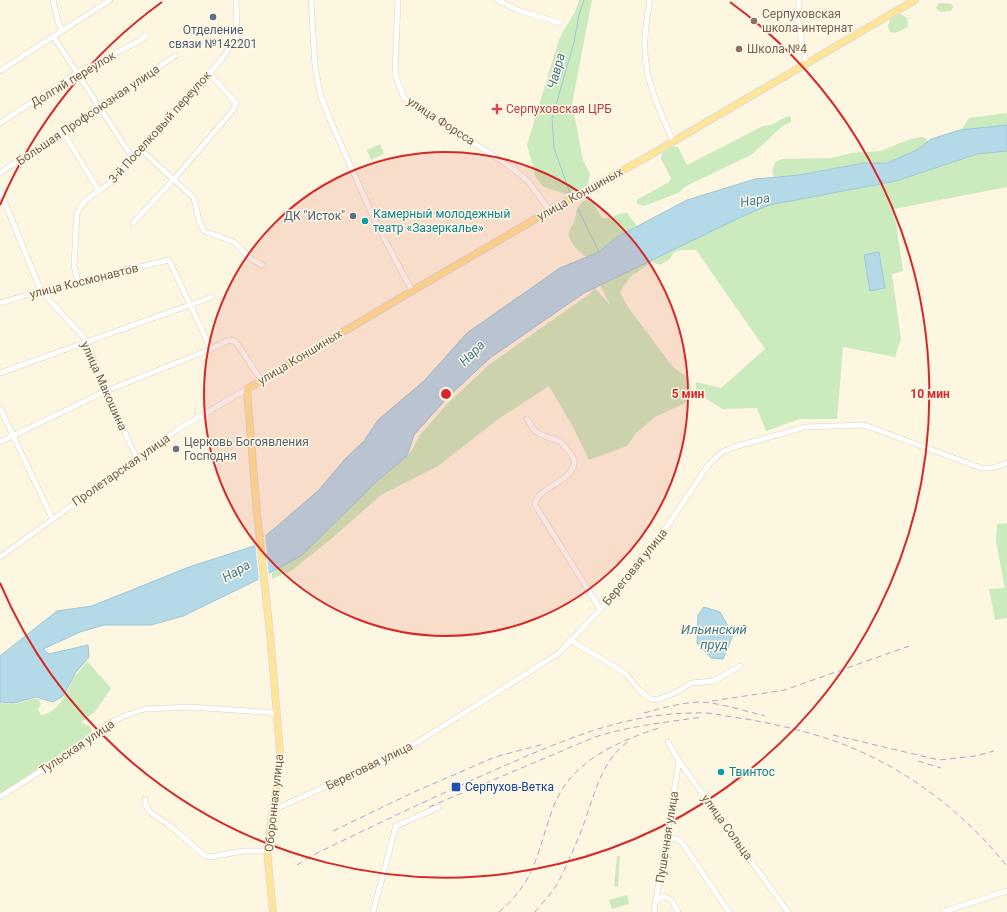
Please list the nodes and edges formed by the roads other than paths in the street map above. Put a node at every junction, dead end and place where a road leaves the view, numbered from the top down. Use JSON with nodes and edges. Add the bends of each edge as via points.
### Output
{"nodes":[{"id":1,"x":53,"y":0,"type":"edge"},
{"id":2,"x":110,"y":0,"type":"edge"},
{"id":3,"x":236,"y":0,"type":"edge"},
{"id":4,"x":311,"y":0,"type":"edge"},
{"id":5,"x":398,"y":0,"type":"edge"},
{"id":6,"x":497,"y":0,"type":"edge"},
{"id":7,"x":650,"y":0,"type":"edge"},
{"id":8,"x":799,"y":0,"type":"edge"},
{"id":9,"x":915,"y":0,"type":"edge"},
{"id":10,"x":560,"y":23,"type":"dead end"},
{"id":11,"x":62,"y":30,"type":"junction"},
{"id":12,"x":146,"y":35,"type":"dead end"},
{"id":13,"x":53,"y":36,"type":"junction"},
{"id":14,"x":175,"y":56,"type":"dead end"},
{"id":15,"x":806,"y":62,"type":"junction"},
{"id":16,"x":0,"y":71,"type":"edge"},
{"id":17,"x":77,"y":73,"type":"junction"},
{"id":18,"x":209,"y":73,"type":"junction"},
{"id":19,"x":100,"y":108,"type":"junction"},
{"id":20,"x":0,"y":123,"type":"edge"},
{"id":21,"x":63,"y":132,"type":"junction"},
{"id":22,"x":673,"y":142,"type":"junction"},
{"id":23,"x":140,"y":149,"type":"junction"},
{"id":24,"x":132,"y":157,"type":"junction"},
{"id":25,"x":0,"y":173,"type":"edge"},
{"id":26,"x":174,"y":179,"type":"junction"},
{"id":27,"x":0,"y":191,"type":"edge"},
{"id":28,"x":99,"y":191,"type":"junction"},
{"id":29,"x":550,"y":211,"type":"junction"},
{"id":30,"x":133,"y":223,"type":"dead end"},
{"id":31,"x":262,"y":265,"type":"dead end"},
{"id":32,"x":78,"y":282,"type":"junction"},
{"id":33,"x":41,"y":291,"type":"junction"},
{"id":34,"x":412,"y":291,"type":"junction"},
{"id":35,"x":212,"y":298,"type":"dead end"},
{"id":36,"x":0,"y":303,"type":"edge"},
{"id":37,"x":191,"y":305,"type":"junction"},
{"id":38,"x":87,"y":341,"type":"junction"},
{"id":39,"x":211,"y":349,"type":"junction"},
{"id":40,"x":0,"y":373,"type":"edge"},
{"id":41,"x":261,"y":380,"type":"junction"},
{"id":42,"x":247,"y":389,"type":"junction"},
{"id":43,"x":106,"y":391,"type":"junction"},
{"id":44,"x":0,"y":408,"type":"edge"},
{"id":45,"x":527,"y":418,"type":"dead end"},
{"id":46,"x":13,"y":436,"type":"junction"},
{"id":47,"x":0,"y":442,"type":"edge"},
{"id":48,"x":137,"y":459,"type":"junction"},
{"id":49,"x":1007,"y":463,"type":"edge"},
{"id":50,"x":52,"y":518,"type":"junction"},
{"id":51,"x":0,"y":557,"type":"edge"},
{"id":52,"x":600,"y":609,"type":"junction"},
{"id":53,"x":570,"y":640,"type":"junction"},
{"id":54,"x":740,"y":666,"type":"dead end"},
{"id":55,"x":278,"y":712,"type":"junction"},
{"id":56,"x":668,"y":742,"type":"dead end"},
{"id":57,"x":680,"y":762,"type":"junction"},
{"id":58,"x":0,"y":797,"type":"edge"},
{"id":59,"x":145,"y":799,"type":"dead end"},
{"id":60,"x":439,"y":807,"type":"dead end"},
{"id":61,"x":273,"y":810,"type":"junction"},
{"id":62,"x":668,"y":837,"type":"junction"},
{"id":63,"x":267,"y":851,"type":"junction"},
{"id":64,"x":1007,"y":892,"type":"edge"},
{"id":65,"x":657,"y":900,"type":"junction"},
{"id":66,"x":273,"y":912,"type":"edge"},
{"id":67,"x":373,"y":912,"type":"edge"},
{"id":68,"x":654,"y":912,"type":"edge"},
{"id":69,"x":678,"y":912,"type":"edge"},
{"id":70,"x":729,"y":912,"type":"edge"},
{"id":71,"x":788,"y":912,"type":"edge"},
{"id":72,"x":943,"y":912,"type":"edge"}],
"edges":[{"from":1,"to":11,"type":"street"},
{"from":2,"to":11,"type":"street"},
{"from":3,"to":18,"type":"street","name":"3-й Поселковый переулок","via":[[237,36]]},
{"from":4,"to":34,"type":"street","via":[[314,66],[320,94],[375,221]]},
{"from":5,"to":29,"type":"street","name":"улица Форсса","via":[[395,74],[404,98],[508,165],[528,181]]},
{"from":6,"to":10,"type":"street","via":[[520,11]]},
{"from":7,"to":22,"type":"street","via":[[645,48],[646,66],[651,88]]},
{"from":8,"to":15,"type":"street","via":[[798,22]]},
{"from":9,"to":15,"type":"main road","name":"улица Коншиных"},
{"from":11,"to":13,"type":"street"},
{"from":12,"to":17,"type":"street","name":"Долгий переулок"},
{"from":13,"to":16,"type":"street"},
{"from":13,"to":17,"type":"street"},
{"from":14,"to":19,"type":"street","name":"Большая Профсоюзная улица"},
{"from":15,"to":22,"type":"main road","name":"улица Коншиных"},
{"from":17,"to":19,"type":"street"},
{"from":17,"to":20,"type":"street","name":"Долгий переулок"},
{"from":18,"to":23,"type":"street","name":"3-й Поселковый переулок"},
{"from":18,"to":26,"type":"street","via":[[236,103],[233,110]]},
{"from":19,"to":21,"type":"street","name":"Большая Профсоюзная улица"},
{"from":19,"to":24,"type":"street"},
{"from":21,"to":25,"type":"street","name":"Большая Профсоюзная улица"},
{"from":21,"to":28,"type":"street"},
{"from":22,"to":29,"type":"main road","name":"улица Коншиных"},
{"from":23,"to":24,"type":"street","name":"3-й Поселковый переулок"},
{"from":23,"to":26,"type":"street"},
{"from":24,"to":28,"type":"street","name":"3-й Поселковый переулок","via":[[110,183]]},
{"from":26,"to":30,"type":"street"},
{"from":26,"to":31,"type":"street","via":[[194,198],[204,231],[234,242],[251,259]]},
{"from":27,"to":33,"type":"street","name":"улица Макошина"},
{"from":28,"to":32,"type":"street","name":"3-й Поселковый переулок","via":[[88,199],[77,214],[74,265]]},
{"from":29,"to":34,"type":"main road","name":"улица Коншиных"},
{"from":32,"to":33,"type":"street","name":"улица Космонавтов"},
{"from":32,"to":37,"type":"street","name":"улица Космонавтов","via":[[169,260]]},
{"from":33,"to":36,"type":"street","name":"улица Космонавтов"},
{"from":33,"to":38,"type":"street","name":"улица Макошина"},
{"from":34,"to":41,"type":"main road","name":"улица Коншиных"},
{"from":35,"to":37,"type":"street"},
{"from":37,"to":38,"type":"street"},
{"from":37,"to":39,"type":"street"},
{"from":38,"to":40,"type":"street"},
{"from":38,"to":43,"type":"street","name":"улица Макошина"},
{"from":39,"to":41,"type":"street","via":[[229,340],[234,341]]},
{"from":39,"to":43,"type":"street"},
{"from":41,"to":42,"type":"main road","name":"улица Коншиных"},
{"from":42,"to":48,"type":"street","name":"Пролетарская улица","via":[[177,430]]},
{"from":42,"to":55,"type":"main road","name":"Оборонная улица"},
{"from":43,"to":46,"type":"street"},
{"from":43,"to":48,"type":"street","name":"улица Макошина"},
{"from":44,"to":46,"type":"street"},
{"from":45,"to":52,"type":"street","via":[[536,432],[563,442],[573,457],[572,470],[542,494],[536,506]]},
{"from":46,"to":47,"type":"street"},
{"from":46,"to":50,"type":"street"},
{"from":48,"to":50,"type":"street","name":"Пролетарская улица"},
{"from":49,"to":52,"type":"street","name":"Береговая улица","via":[[993,468],[981,468],[864,425],[805,427],[734,447],[722,452],[709,464],[665,531]]},
{"from":50,"to":51,"type":"street","name":"Пролетарская улица"},
{"from":52,"to":53,"type":"street","name":"Береговая улица"},
{"from":53,"to":54,"type":"street","via":[[625,673],[650,699],[657,700],[691,683],[714,680]]},
{"from":53,"to":61,"type":"street","name":"Береговая улица","via":[[558,653],[399,754]]},
{"from":55,"to":58,"type":"street","name":"Тульская улица","via":[[190,707],[145,709],[108,724],[72,751]]},
{"from":55,"to":61,"type":"main road","name":"Оборонная улица","via":[[280,752]]},
{"from":56,"to":57,"type":"street","name":"улица Сольца"},
{"from":57,"to":62,"type":"street","name":"Пушечная улица"},
{"from":57,"to":71,"type":"street","name":"улица Сольца"},
{"from":59,"to":63,"type":"street","via":[[150,812],[205,856]]},
{"from":60,"to":67,"type":"street","via":[[396,826]]},
{"from":61,"to":63,"type":"main road","name":"Оборонная улица"},
{"from":62,"to":65,"type":"street","name":"Пушечная улица"},
{"from":62,"to":70,"type":"street","via":[[680,840]]},
{"from":63,"to":66,"type":"main road","name":"Оборонная улица"},
{"from":64,"to":72,"type":"street"},
{"from":65,"to":68,"type":"street","name":"Пушечная улица"},
{"from":65,"to":69,"type":"street","via":[[664,896],[668,898]]}]}
